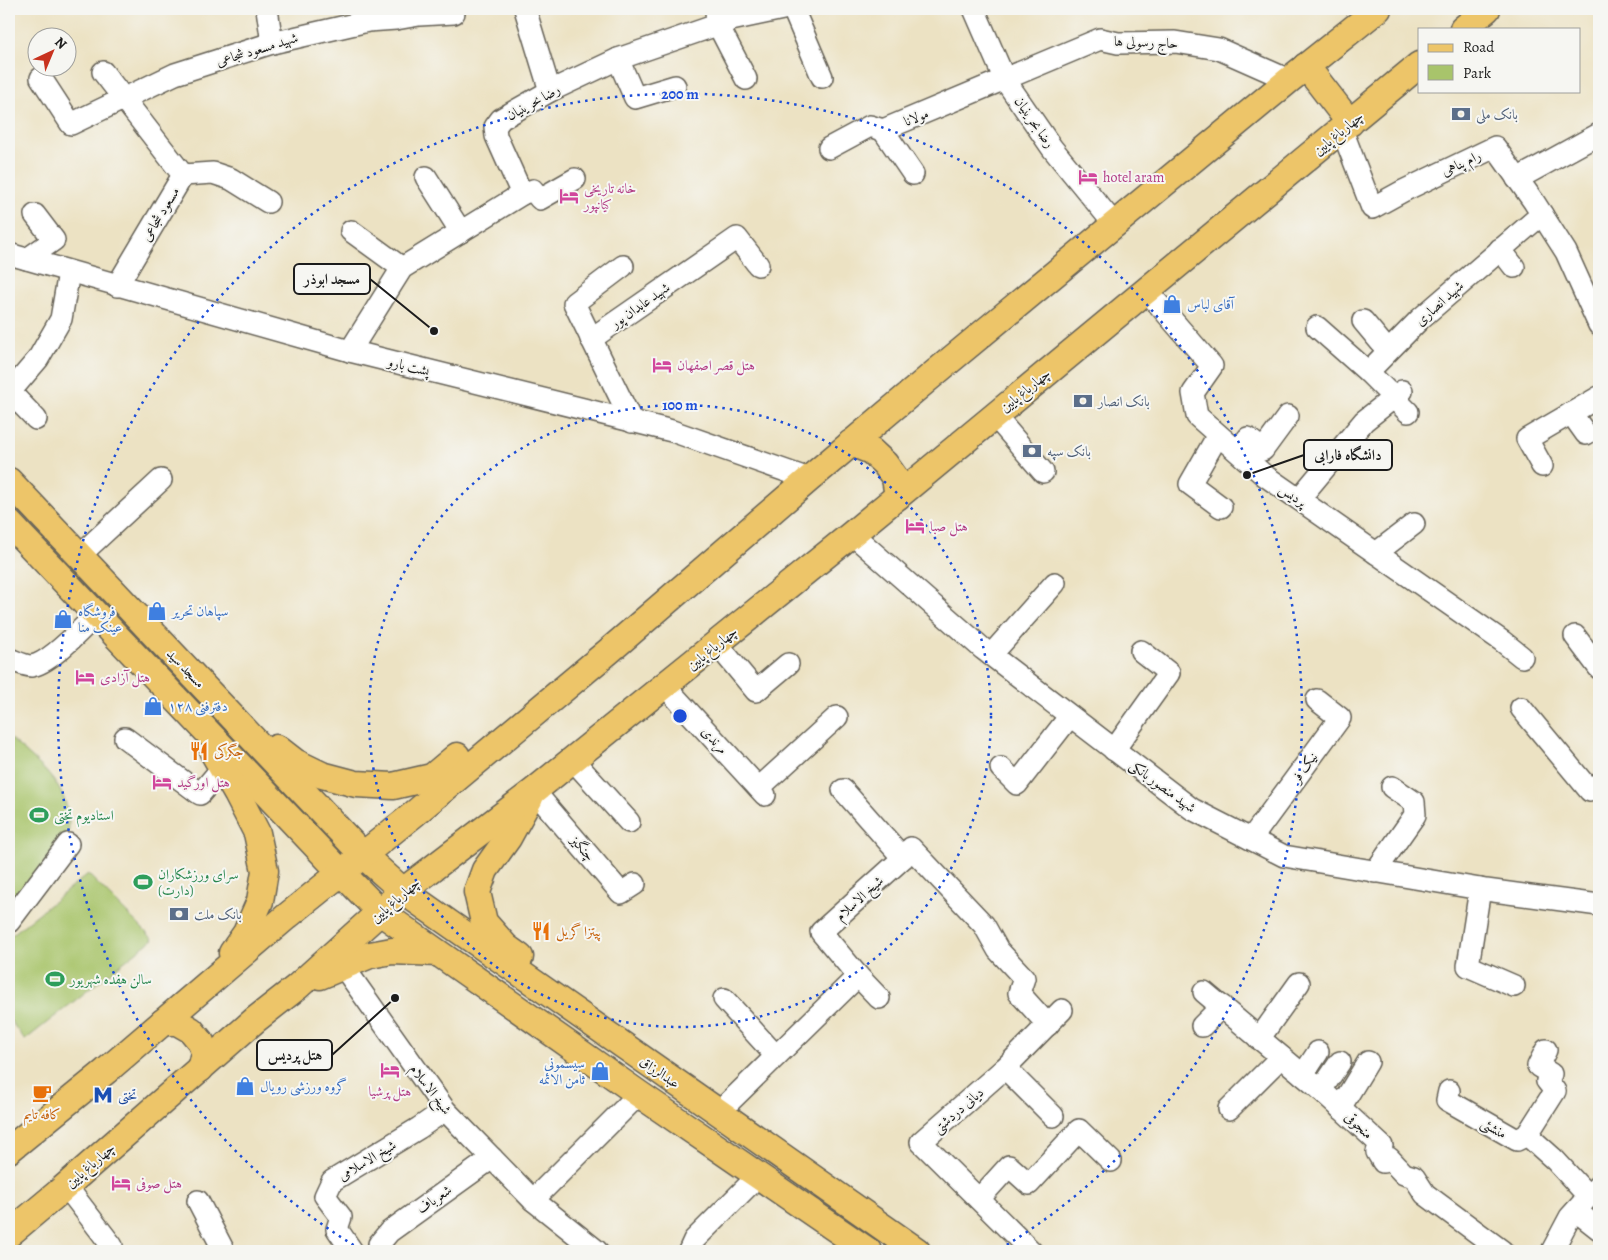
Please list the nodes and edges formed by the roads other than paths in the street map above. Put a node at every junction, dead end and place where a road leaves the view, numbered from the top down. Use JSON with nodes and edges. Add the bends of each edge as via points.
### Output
{"nodes":[{"id":1,"x":267,"y":9,"type":"edge"},
{"id":2,"x":525,"y":9,"type":"edge"},
{"id":3,"x":782,"y":9,"type":"edge"},
{"id":4,"x":793,"y":9,"type":"edge"},
{"id":5,"x":974,"y":9,"type":"edge"},
{"id":6,"x":1378,"y":9,"type":"edge"},
{"id":7,"x":1487,"y":9,"type":"edge"},
{"id":8,"x":454,"y":13,"type":"dead end"},
{"id":9,"x":716,"y":16,"type":"edge"},
{"id":10,"x":1464,"y":28,"type":"edge"},
{"id":11,"x":272,"y":43,"type":"junction"},
{"id":12,"x":618,"y":59,"type":"junction"},
{"id":13,"x":1418,"y":66,"type":"edge"},
{"id":14,"x":102,"y":72,"type":"dead end"},
{"id":15,"x":1297,"y":73,"type":"junction"},
{"id":16,"x":822,"y":77,"type":"dead end"},
{"id":17,"x":41,"y":78,"type":"dead end"},
{"id":18,"x":746,"y":79,"type":"dead end"},
{"id":19,"x":1005,"y":80,"type":"junction"},
{"id":20,"x":675,"y":86,"type":"dead end"},
{"id":21,"x":550,"y":91,"type":"junction"},
{"id":22,"x":123,"y":98,"type":"junction"},
{"id":23,"x":1346,"y":127,"type":"junction"},
{"id":24,"x":883,"y":130,"type":"junction"},
{"id":25,"x":1599,"y":134,"type":"edge"},
{"id":26,"x":829,"y":148,"type":"dead end"},
{"id":27,"x":913,"y":174,"type":"dead end"},
{"id":28,"x":183,"y":175,"type":"junction"},
{"id":29,"x":426,"y":177,"type":"dead end"},
{"id":30,"x":1517,"y":179,"type":"junction"},
{"id":31,"x":575,"y":180,"type":"dead end"},
{"id":32,"x":522,"y":194,"type":"junction"},
{"id":33,"x":268,"y":202,"type":"dead end"},
{"id":34,"x":1542,"y":214,"type":"junction"},
{"id":35,"x":35,"y":215,"type":"dead end"},
{"id":36,"x":1114,"y":224,"type":"junction"},
{"id":37,"x":351,"y":231,"type":"dead end"},
{"id":38,"x":462,"y":232,"type":"junction"},
{"id":39,"x":1500,"y":249,"type":"junction"},
{"id":40,"x":18,"y":257,"type":"edge"},
{"id":41,"x":758,"y":265,"type":"dead end"},
{"id":42,"x":623,"y":266,"type":"dead end"},
{"id":43,"x":1514,"y":267,"type":"dead end"},
{"id":44,"x":402,"y":268,"type":"junction"},
{"id":45,"x":68,"y":272,"type":"junction"},
{"id":46,"x":117,"y":286,"type":"junction"},
{"id":47,"x":1147,"y":291,"type":"junction"},
{"id":48,"x":1363,"y":322,"type":"dead end"},
{"id":49,"x":1599,"y":325,"type":"edge"},
{"id":50,"x":1318,"y":327,"type":"dead end"},
{"id":51,"x":592,"y":339,"type":"junction"},
{"id":52,"x":350,"y":351,"type":"junction"},
{"id":53,"x":1388,"y":351,"type":"junction"},
{"id":54,"x":1368,"y":372,"type":"junction"},
{"id":55,"x":9,"y":392,"type":"edge"},
{"id":56,"x":1599,"y":397,"type":"edge"},
{"id":57,"x":1571,"y":413,"type":"junction"},
{"id":58,"x":994,"y":415,"type":"junction"},
{"id":59,"x":1288,"y":416,"type":"dead end"},
{"id":60,"x":36,"y":419,"type":"dead end"},
{"id":61,"x":632,"y":422,"type":"junction"},
{"id":62,"x":1586,"y":434,"type":"dead end"},
{"id":63,"x":1218,"y":435,"type":"junction"},
{"id":64,"x":851,"y":444,"type":"junction"},
{"id":65,"x":1238,"y":451,"type":"junction"},
{"id":66,"x":1542,"y":466,"type":"dead end"},
{"id":67,"x":1044,"y":472,"type":"dead end"},
{"id":68,"x":809,"y":479,"type":"junction"},
{"id":69,"x":161,"y":480,"type":"dead end"},
{"id":70,"x":9,"y":481,"type":"edge"},
{"id":71,"x":898,"y":496,"type":"junction"},
{"id":72,"x":1299,"y":499,"type":"junction"},
{"id":73,"x":1221,"y":506,"type":"dead end"},
{"id":74,"x":9,"y":523,"type":"edge"},
{"id":75,"x":1414,"y":524,"type":"dead end"},
{"id":76,"x":852,"y":534,"type":"junction"},
{"id":77,"x":1376,"y":553,"type":"junction"},
{"id":78,"x":79,"y":556,"type":"junction"},
{"id":79,"x":1055,"y":583,"type":"dead end"},
{"id":80,"x":96,"y":614,"type":"junction"},
{"id":81,"x":1575,"y":636,"type":"dead end"},
{"id":82,"x":717,"y":644,"type":"junction"},
{"id":83,"x":609,"y":651,"type":"junction"},
{"id":84,"x":1141,"y":651,"type":"dead end"},
{"id":85,"x":991,"y":655,"type":"junction"},
{"id":86,"x":1522,"y":657,"type":"dead end"},
{"id":87,"x":9,"y":660,"type":"edge"},
{"id":88,"x":788,"y":664,"type":"dead end"},
{"id":89,"x":1599,"y":668,"type":"edge"},
{"id":90,"x":665,"y":686,"type":"junction"},
{"id":91,"x":1317,"y":700,"type":"dead end"},
{"id":92,"x":223,"y":707,"type":"junction"},
{"id":93,"x":1521,"y":708,"type":"dead end"},
{"id":94,"x":189,"y":713,"type":"junction"},
{"id":95,"x":837,"y":716,"type":"dead end"},
{"id":96,"x":1070,"y":716,"type":"junction"},
{"id":97,"x":125,"y":738,"type":"dead end"},
{"id":98,"x":1114,"y":750,"type":"junction"},
{"id":99,"x":572,"y":759,"type":"junction"},
{"id":100,"x":222,"y":768,"type":"junction"},
{"id":101,"x":1001,"y":768,"type":"dead end"},
{"id":102,"x":1599,"y":783,"type":"edge"},
{"id":103,"x":1392,"y":787,"type":"dead end"},
{"id":104,"x":843,"y":790,"type":"dead end"},
{"id":105,"x":534,"y":791,"type":"junction"},
{"id":106,"x":629,"y":822,"type":"dead end"},
{"id":107,"x":1251,"y":839,"type":"junction"},
{"id":108,"x":68,"y":844,"type":"dead end"},
{"id":109,"x":363,"y":855,"type":"junction"},
{"id":110,"x":903,"y":858,"type":"junction"},
{"id":111,"x":1376,"y":872,"type":"junction"},
{"id":112,"x":342,"y":873,"type":"junction"},
{"id":113,"x":635,"y":884,"type":"dead end"},
{"id":114,"x":1480,"y":889,"type":"junction"},
{"id":115,"x":403,"y":891,"type":"junction"},
{"id":116,"x":1599,"y":905,"type":"edge"},
{"id":117,"x":380,"y":912,"type":"junction"},
{"id":118,"x":9,"y":922,"type":"edge"},
{"id":119,"x":437,"y":953,"type":"junction"},
{"id":120,"x":343,"y":966,"type":"junction"},
{"id":121,"x":218,"y":975,"type":"junction"},
{"id":122,"x":858,"y":976,"type":"junction"},
{"id":123,"x":1299,"y":983,"type":"dead end"},
{"id":124,"x":1514,"y":986,"type":"dead end"},
{"id":125,"x":297,"y":987,"type":"junction"},
{"id":126,"x":1204,"y":992,"type":"dead end"},
{"id":127,"x":879,"y":998,"type":"dead end"},
{"id":128,"x":724,"y":1000,"type":"dead end"},
{"id":129,"x":1222,"y":1006,"type":"junction"},
{"id":130,"x":164,"y":1022,"type":"junction"},
{"id":131,"x":1202,"y":1026,"type":"dead end"},
{"id":132,"x":1259,"y":1039,"type":"junction"},
{"id":133,"x":1546,"y":1050,"type":"dead end"},
{"id":134,"x":1318,"y":1052,"type":"dead end"},
{"id":135,"x":776,"y":1056,"type":"junction"},
{"id":136,"x":1281,"y":1057,"type":"junction"},
{"id":137,"x":1340,"y":1062,"type":"dead end"},
{"id":138,"x":1368,"y":1062,"type":"dead end"},
{"id":139,"x":1006,"y":1068,"type":"junction"},
{"id":140,"x":200,"y":1069,"type":"junction"},
{"id":141,"x":1303,"y":1075,"type":"junction"},
{"id":142,"x":1321,"y":1090,"type":"junction"},
{"id":143,"x":1449,"y":1091,"type":"dead end"},
{"id":144,"x":688,"y":1092,"type":"junction"},
{"id":145,"x":639,"y":1094,"type":"junction"},
{"id":146,"x":1340,"y":1108,"type":"junction"},
{"id":147,"x":1230,"y":1109,"type":"dead end"},
{"id":148,"x":445,"y":1110,"type":"junction"},
{"id":149,"x":718,"y":1113,"type":"junction"},
{"id":150,"x":1052,"y":1116,"type":"dead end"},
{"id":151,"x":1527,"y":1135,"type":"junction"},
{"id":152,"x":9,"y":1150,"type":"edge"},
{"id":153,"x":492,"y":1158,"type":"junction"},
{"id":154,"x":1111,"y":1161,"type":"dead end"},
{"id":155,"x":758,"y":1176,"type":"junction"},
{"id":156,"x":66,"y":1186,"type":"junction"},
{"id":157,"x":1588,"y":1198,"type":"edge"},
{"id":158,"x":978,"y":1199,"type":"junction"},
{"id":159,"x":533,"y":1200,"type":"junction"},
{"id":160,"x":198,"y":1201,"type":"dead end"},
{"id":161,"x":1599,"y":1229,"type":"edge"},
{"id":162,"x":9,"y":1234,"type":"edge"},
{"id":163,"x":379,"y":1244,"type":"dead end"},
{"id":164,"x":594,"y":1249,"type":"edge"},
{"id":165,"x":112,"y":1251,"type":"edge"},
{"id":166,"x":224,"y":1251,"type":"edge"},
{"id":167,"x":352,"y":1251,"type":"edge"},
{"id":168,"x":689,"y":1251,"type":"edge"},
{"id":169,"x":868,"y":1251,"type":"edge"},
{"id":170,"x":917,"y":1251,"type":"edge"},
{"id":171,"x":1031,"y":1251,"type":"edge"},
{"id":172,"x":1502,"y":1251,"type":"edge"},
{"id":173,"x":1552,"y":1251,"type":"edge"}],
"edges":[{"from":1,"to":11,"type":"street"},
{"from":2,"to":21,"type":"street"},
{"from":3,"to":9,"type":"street","name":"رضا بحرینیان"},
{"from":4,"to":16,"type":"street"},
{"from":5,"to":19,"type":"street","name":"رضا بحرینیان"},
{"from":6,"to":15,"type":"main road"},
{"from":7,"to":10,"type":"main road"},
{"from":8,"to":11,"type":"street","name":"شهید مسعود شجاعی","via":[[368,20]]},
{"from":9,"to":12,"type":"street","name":"رضا بحرینیان","via":[[714,26]]},
{"from":9,"to":18,"type":"street"},
{"from":11,"to":22,"type":"street","name":"شهید مسعود شجاعی","via":[[175,74]]},
{"from":12,"to":20,"type":"street","via":[[635,98]]},
{"from":12,"to":21,"type":"street","name":"رضا بحرینیان"},
{"from":13,"to":23,"type":"main road","name":"چهارباغ پایین"},
{"from":14,"to":22,"type":"street","name":"مسعود شجاعی"},
{"from":15,"to":19,"type":"street","name":"حاج رسولی ها","via":[[1219,49],[1175,42],[1118,43],[1100,39]]},
{"from":15,"to":23,"type":"main road"},
{"from":15,"to":36,"type":"main road"},
{"from":17,"to":22,"type":"street","name":"شهید مسعود شجاعی","via":[[71,124]]},
{"from":19,"to":24,"type":"street","name":"مولانا"},
{"from":19,"to":36,"type":"street","name":"رضا بحرینیان","via":[[1052,148]]},
{"from":21,"to":32,"type":"street","name":"رضا بحرینیان","via":[[501,120],[495,127]]},
{"from":22,"to":28,"type":"street","name":"مسعود شجاعی"},
{"from":23,"to":30,"type":"street","name":"رام پناهی","via":[[1372,208],[1495,147]]},
{"from":23,"to":47,"type":"main road","name":"چهارباغ پایین"},
{"from":24,"to":26,"type":"street","name":"مولانا","via":[[870,126]]},
{"from":24,"to":27,"type":"street"},
{"from":25,"to":30,"type":"street"},
{"from":28,"to":33,"type":"street","via":[[212,173],[231,179]]},
{"from":28,"to":46,"type":"street","name":"مسعود شجاعی"},
{"from":29,"to":38,"type":"street"},
{"from":30,"to":34,"type":"street","name":"رام پناهی"},
{"from":31,"to":32,"type":"street","via":[[540,199],[533,190]]},
{"from":32,"to":38,"type":"street"},
{"from":34,"to":39,"type":"street","name":"شهید انصاری"},
{"from":34,"to":49,"type":"street","name":"رام پناهی","via":[[1566,252]]},
{"from":35,"to":40,"type":"street","via":[[54,240]]},
{"from":36,"to":64,"type":"main road"},
{"from":37,"to":44,"type":"street"},
{"from":38,"to":44,"type":"street"},
{"from":39,"to":43,"type":"street"},
{"from":39,"to":53,"type":"street","name":"شهید انصاری","via":[[1420,318]]},
{"from":40,"to":45,"type":"street","name":"پشت بارو"},
{"from":41,"to":51,"type":"street","name":"شهید عابدان پور","via":[[737,238]]},
{"from":42,"to":51,"type":"street","via":[[574,303]]},
{"from":44,"to":52,"type":"street"},
{"from":45,"to":46,"type":"street","name":"پشت بارو"},
{"from":45,"to":55,"type":"street","via":[[61,319],[38,359]]},
{"from":46,"to":52,"type":"street","name":"پشت بارو"},
{"from":47,"to":58,"type":"main road","name":"چهارباغ پایین"},
{"from":47,"to":63,"type":"street","name":"پردیس","via":[[1212,366],[1193,393],[1197,416]]},
{"from":48,"to":53,"type":"street"},
{"from":50,"to":54,"type":"street"},
{"from":51,"to":61,"type":"street"},
{"from":52,"to":61,"type":"street","name":"پشت بارو"},
{"from":53,"to":54,"type":"street","name":"شهید انصاری"},
{"from":54,"to":72,"type":"street","via":[[1401,400],[1364,421]]},
{"from":55,"to":60,"type":"street"},
{"from":56,"to":57,"type":"street"},
{"from":57,"to":62,"type":"street"},
{"from":57,"to":66,"type":"street","via":[[1527,439]]},
{"from":58,"to":67,"type":"street"},
{"from":58,"to":71,"type":"main road","name":"چهارباغ پایین"},
{"from":59,"to":65,"type":"street","via":[[1263,450],[1248,438]]},
{"from":61,"to":68,"type":"street","name":"پشت بارو","via":[[672,431]]},
{"from":63,"to":65,"type":"street","name":"پردیس"},
{"from":63,"to":73,"type":"street","via":[[1190,484]]},
{"from":64,"to":68,"type":"main road"},
{"from":64,"to":71,"type":"main road","via":[[872,451],[885,464],[895,478]]},
{"from":65,"to":72,"type":"street","name":"پردیس","via":[[1264,475]]},
{"from":68,"to":83,"type":"main road"},
{"from":69,"to":78,"type":"street"},
{"from":70,"to":78,"type":"main road","name":"مسجد سید"},
{"from":71,"to":76,"type":"main road","name":"چهارباغ پایین"},
{"from":72,"to":77,"type":"street","name":"پردیس"},
{"from":74,"to":80,"type":"main road","name":"مسجد سید"},
{"from":75,"to":77,"type":"street"},
{"from":76,"to":82,"type":"main road","name":"چهارباغ پایین"},
{"from":76,"to":85,"type":"street","name":"شهید منصور بانکی"},
{"from":77,"to":86,"type":"street","name":"پردیس"},
{"from":78,"to":92,"type":"main road","name":"مسجد سید"},
{"from":79,"to":85,"type":"street"},
{"from":80,"to":87,"type":"street","via":[[44,661],[30,666]]},
{"from":80,"to":94,"type":"main road","name":"مسجد سید"},
{"from":81,"to":89,"type":"street"},
{"from":82,"to":88,"type":"street","via":[[756,690]]},
{"from":82,"to":90,"type":"main road","name":"چهارباغ پایین"},
{"from":83,"to":92,"type":"main road","via":[[560,673],[432,777],[393,786],[356,784],[322,775],[295,762]]},
{"from":83,"to":109,"type":"main road"},
{"from":84,"to":98,"type":"street","via":[[1169,672]]},
{"from":85,"to":96,"type":"street","name":"شهید منصور بانکی"},
{"from":90,"to":95,"type":"street","name":"مرندی","via":[[762,792]]},
{"from":90,"to":99,"type":"main road","name":"چهارباغ پایین"},
{"from":91,"to":107,"type":"street","name":"نیک فر","via":[[1340,718]]},
{"from":92,"to":109,"type":"main road","name":"مسجد سید"},
{"from":93,"to":102,"type":"street","via":[[1590,791]]},
{"from":94,"to":100,"type":"main road"},
{"from":94,"to":112,"type":"main road","name":"مسجد سید"},
{"from":96,"to":98,"type":"street","name":"شهید منصور بانکی"},
{"from":96,"to":101,"type":"street","via":[[1017,784]]},
{"from":97,"to":100,"type":"street","via":[[200,794]]},
{"from":98,"to":107,"type":"street","name":"شهید منصور بانکی","via":[[1192,809]]},
{"from":99,"to":105,"type":"main road","name":"چهارباغ پایین"},
{"from":99,"to":106,"type":"street"},
{"from":100,"to":121,"type":"main road","via":[[257,833],[265,871],[260,901],[246,933]]},
{"from":103,"to":111,"type":"street","via":[[1414,802],[1415,815]]},
{"from":104,"to":110,"type":"street"},
{"from":105,"to":113,"type":"street","name":"چنگیز","via":[[621,894]]},
{"from":105,"to":115,"type":"main road","name":"چهارباغ پایین"},
{"from":105,"to":144,"type":"main road","via":[[486,870],[477,892],[484,922],[506,947],[633,1040]]},
{"from":107,"to":111,"type":"street","name":"شهید منصور بانکی","via":[[1284,856]]},
{"from":108,"to":118,"type":"street"},
{"from":109,"to":112,"type":"main road"},
{"from":109,"to":115,"type":"main road","name":"عبدالرزاق"},
{"from":110,"to":122,"type":"street","name":"شیخ الاسلام","via":[[821,932]]},
{"from":110,"to":139,"type":"street","name":"دیانی دردشتی","via":[[911,848],[984,925],[998,950],[1024,978],[1019,993],[1055,1017]]},
{"from":111,"to":114,"type":"street","name":"شهید منصور بانکی"},
{"from":112,"to":117,"type":"main road","name":"مسجد سید"},
{"from":112,"to":121,"type":"main road"},
{"from":114,"to":116,"type":"street","name":"شهید منصور بانکی"},
{"from":114,"to":124,"type":"street","via":[[1468,966]]},
{"from":115,"to":117,"type":"main road","name":"چهارباغ پایین"},
{"from":115,"to":144,"type":"main road","name":"عبدالرزاق"},
{"from":117,"to":119,"type":"main road"},
{"from":117,"to":125,"type":"main road","name":"چهارباغ پایین"},
{"from":119,"to":120,"type":"main road","via":[[392,951],[370,955]]},
{"from":119,"to":145,"type":"main road"},
{"from":120,"to":125,"type":"main road"},
{"from":120,"to":148,"type":"street","name":"شیخ الاسلام"},
{"from":121,"to":130,"type":"main road"},
{"from":122,"to":127,"type":"street"},
{"from":122,"to":135,"type":"street"},
{"from":123,"to":132,"type":"street"},
{"from":125,"to":140,"type":"main road","name":"چهارباغ پایین"},
{"from":126,"to":129,"type":"street","name":"منجوقی"},
{"from":128,"to":135,"type":"street"},
{"from":129,"to":131,"type":"street"},
{"from":129,"to":132,"type":"street","name":"منجوقی"},
{"from":130,"to":140,"type":"main road","via":[[178,1022],[201,1042],[204,1053]]},
{"from":130,"to":152,"type":"main road"},
{"from":132,"to":136,"type":"street","name":"منجوقی"},
{"from":133,"to":151,"type":"street","via":[[1538,1066],[1551,1074],[1547,1081],[1555,1091]]},
{"from":134,"to":141,"type":"street"},
{"from":135,"to":149,"type":"street"},
{"from":136,"to":141,"type":"street","name":"منجوقی"},
{"from":136,"to":147,"type":"street"},
{"from":137,"to":142,"type":"street"},
{"from":138,"to":146,"type":"street"},
{"from":139,"to":150,"type":"street"},
{"from":139,"to":158,"type":"street","name":"دیانی دردشتی","via":[[921,1142]]},
{"from":140,"to":156,"type":"main road","name":"چهارباغ پایین"},
{"from":141,"to":142,"type":"street","name":"منجوقی"},
{"from":142,"to":146,"type":"street","name":"منجوقی"},
{"from":143,"to":151,"type":"street","name":"منشئی","via":[[1447,1100],[1517,1140]]},
{"from":144,"to":149,"type":"main road","name":"عبدالرزاق"},
{"from":145,"to":155,"type":"main road"},
{"from":145,"to":159,"type":"street"},
{"from":146,"to":172,"type":"street","name":"منجوقی","via":[[1382,1146],[1378,1152],[1383,1162],[1389,1158],[1404,1174],[1414,1178],[1425,1194]]},
{"from":148,"to":153,"type":"street","name":"شیخ الاسلام"},
{"from":148,"to":167,"type":"street","name":"شیخ الاسلامی","via":[[332,1181],[325,1196],[341,1217],[337,1229]]},
{"from":149,"to":170,"type":"main road","name":"عبدالرزاق"},
{"from":151,"to":157,"type":"street","name":"منشئی","via":[[1555,1160]]},
{"from":153,"to":159,"type":"street","name":"شیخ الاسلام"},
{"from":153,"to":163,"type":"street","name":"شعرباف","via":[[389,1232]]},
{"from":154,"to":158,"type":"street","via":[[1079,1130],[1029,1184],[1009,1166]]},
{"from":155,"to":168,"type":"street","via":[[694,1240]]},
{"from":155,"to":169,"type":"main road"},
{"from":156,"to":162,"type":"main road","name":"چهارباغ پایین"},
{"from":156,"to":165,"type":"street","via":[[112,1246]]},
{"from":157,"to":161,"type":"street","name":"منشئی"},
{"from":157,"to":173,"type":"street","via":[[1570,1217]]},
{"from":158,"to":171,"type":"street","name":"دیانی دردشتی","via":[[1006,1235]]},
{"from":159,"to":164,"type":"street","name":"شیخ الاسلام"},
{"from":160,"to":166,"type":"street"}]}
